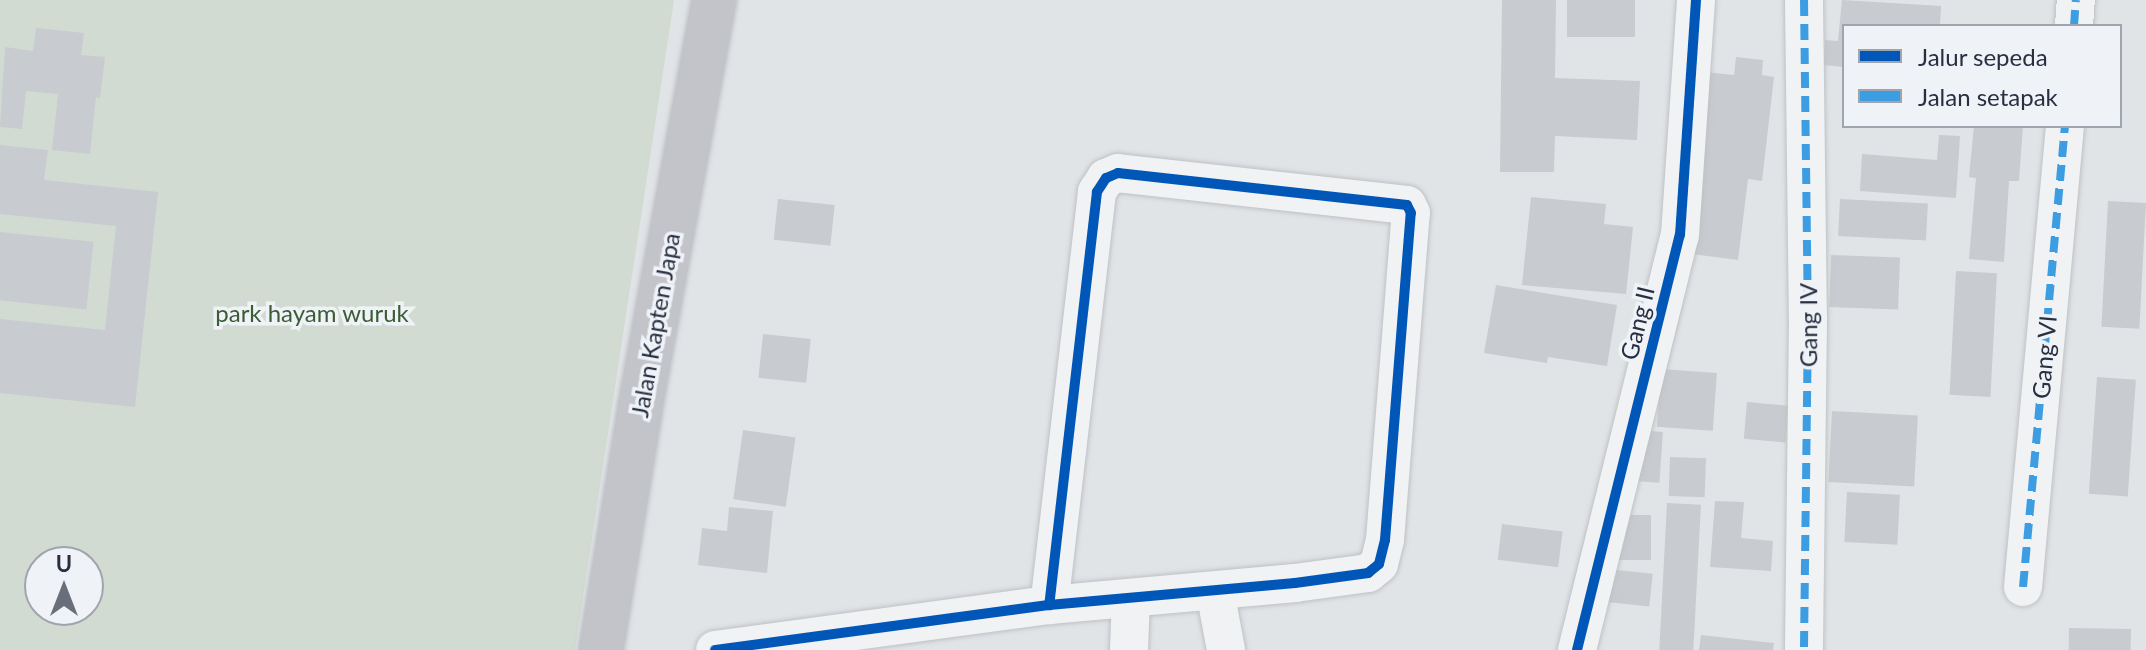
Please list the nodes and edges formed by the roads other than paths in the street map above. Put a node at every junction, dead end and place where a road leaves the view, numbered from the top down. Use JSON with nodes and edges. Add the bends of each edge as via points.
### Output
{"nodes":[{"id":1,"x":714,"y":0,"type":"edge"},
{"id":2,"x":1696,"y":0,"type":"edge"},
{"id":3,"x":1804,"y":0,"type":"edge"},
{"id":4,"x":2076,"y":0,"type":"edge"},
{"id":5,"x":2074,"y":24,"type":"edge"},
{"id":6,"x":2065,"y":128,"type":"edge"},
{"id":7,"x":2023,"y":587,"type":"dead end"},
{"id":8,"x":1215,"y":591,"type":"junction"},
{"id":9,"x":1131,"y":598,"type":"junction"},
{"id":10,"x":1049,"y":605,"type":"junction"},
{"id":11,"x":601,"y":650,"type":"edge"},
{"id":12,"x":715,"y":650,"type":"edge"},
{"id":13,"x":1129,"y":650,"type":"edge"},
{"id":14,"x":1226,"y":650,"type":"edge"},
{"id":15,"x":1577,"y":650,"type":"edge"},
{"id":16,"x":1804,"y":650,"type":"edge"}],
"edges":[{"from":1,"to":11,"type":"street","name":"Jalan Kapten Japa"},
{"from":2,"to":15,"type":"street","name":"Gang II","via":[[1680,235]]},
{"from":3,"to":16,"type":"street","name":"Gang IV"},
{"from":4,"to":5,"type":"street"},
{"from":6,"to":7,"type":"street","name":"Gang VI"},
{"from":8,"to":9,"type":"street"},
{"from":8,"to":10,"type":"street","via":[[1353,577],[1379,564],[1410,229],[1407,205],[1118,173],[1106,178],[1097,192]]},
{"from":8,"to":14,"type":"street"},
{"from":9,"to":10,"type":"street"},
{"from":9,"to":13,"type":"street"},
{"from":10,"to":12,"type":"street"}]}
